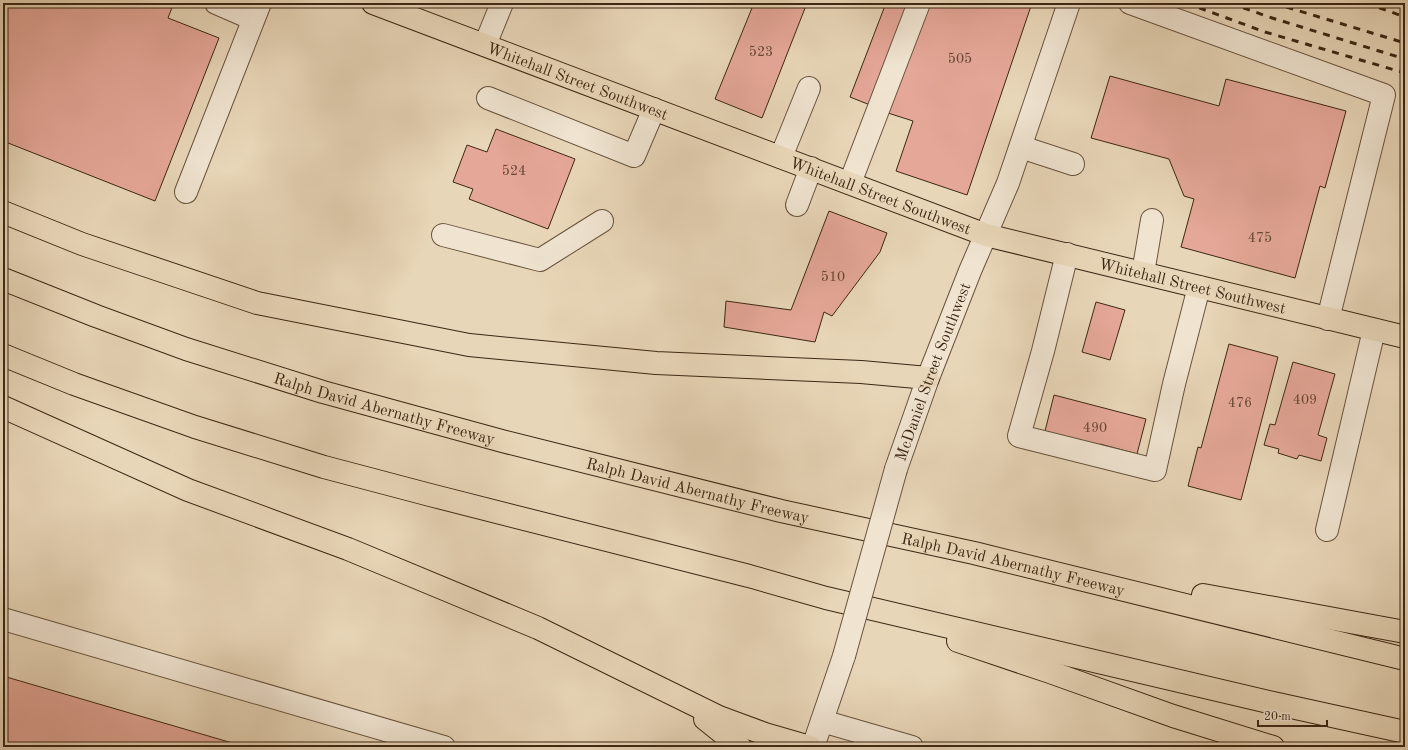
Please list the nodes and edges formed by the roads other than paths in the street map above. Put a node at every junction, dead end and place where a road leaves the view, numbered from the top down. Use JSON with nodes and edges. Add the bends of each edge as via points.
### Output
{"nodes":[{"id":1,"x":216,"y":3,"type":"edge"},
{"id":2,"x":373,"y":3,"type":"edge"},
{"id":3,"x":502,"y":3,"type":"edge"},
{"id":4,"x":919,"y":3,"type":"edge"},
{"id":5,"x":1069,"y":3,"type":"edge"},
{"id":6,"x":1130,"y":3,"type":"edge"},
{"id":7,"x":256,"y":11,"type":"edge"},
{"id":8,"x":485,"y":45,"type":"junction"},
{"id":9,"x":809,"y":88,"type":"dead end"},
{"id":10,"x":488,"y":98,"type":"dead end"},
{"id":11,"x":654,"y":109,"type":"junction"},
{"id":12,"x":1021,"y":147,"type":"junction"},
{"id":13,"x":781,"y":157,"type":"junction"},
{"id":14,"x":1072,"y":164,"type":"dead end"},
{"id":15,"x":811,"y":168,"type":"junction"},
{"id":16,"x":850,"y":183,"type":"junction"},
{"id":17,"x":186,"y":192,"type":"dead end"},
{"id":18,"x":797,"y":205,"type":"dead end"},
{"id":19,"x":3,"y":212,"type":"edge"},
{"id":20,"x":1152,"y":220,"type":"dead end"},
{"id":21,"x":602,"y":221,"type":"dead end"},
{"id":22,"x":443,"y":235,"type":"dead end"},
{"id":23,"x":986,"y":235,"type":"junction"},
{"id":24,"x":1067,"y":254,"type":"junction"},
{"id":25,"x":1143,"y":273,"type":"junction"},
{"id":26,"x":3,"y":279,"type":"edge"},
{"id":27,"x":1199,"y":287,"type":"junction"},
{"id":28,"x":1328,"y":318,"type":"junction"},
{"id":29,"x":1374,"y":330,"type":"junction"},
{"id":30,"x":1405,"y":337,"type":"edge"},
{"id":31,"x":3,"y":355,"type":"edge"},
{"id":32,"x":928,"y":378,"type":"junction"},
{"id":33,"x":3,"y":407,"type":"edge"},
{"id":34,"x":1327,"y":530,"type":"dead end"},
{"id":35,"x":974,"y":553,"type":"junction"},
{"id":36,"x":826,"y":598,"type":"junction"},
{"id":37,"x":3,"y":619,"type":"edge"},
{"id":38,"x":1405,"y":632,"type":"edge"},
{"id":39,"x":1405,"y":659,"type":"edge"},
{"id":40,"x":670,"y":693,"type":"junction"},
{"id":41,"x":822,"y":721,"type":"junction"},
{"id":42,"x":1405,"y":732,"type":"edge"},
{"id":43,"x":402,"y":742,"type":"edge"},
{"id":44,"x":444,"y":747,"type":"edge"},
{"id":45,"x":740,"y":747,"type":"edge"},
{"id":46,"x":810,"y":747,"type":"edge"},
{"id":47,"x":813,"y":747,"type":"edge"},
{"id":48,"x":912,"y":747,"type":"edge"},
{"id":49,"x":1273,"y":747,"type":"edge"}],
"edges":[{"from":1,"to":7,"type":"street"},
{"from":2,"to":8,"type":"main road","name":"Whitehall Street Southwest"},
{"from":3,"to":8,"type":"street"},
{"from":4,"to":16,"type":"street"},
{"from":5,"to":12,"type":"street","name":"McDaniel Street Southwest"},
{"from":6,"to":28,"type":"street","via":[[1384,95]]},
{"from":7,"to":17,"type":"street"},
{"from":8,"to":11,"type":"main road","name":"Whitehall Street Southwest"},
{"from":9,"to":13,"type":"street"},
{"from":10,"to":11,"type":"street","via":[[634,156]]},
{"from":11,"to":13,"type":"main road","name":"Whitehall Street Southwest"},
{"from":12,"to":14,"type":"street"},
{"from":12,"to":23,"type":"street","name":"McDaniel Street Southwest"},
{"from":13,"to":15,"type":"main road","name":"Whitehall Street Southwest"},
{"from":15,"to":16,"type":"main road","name":"Whitehall Street Southwest"},
{"from":15,"to":18,"type":"street"},
{"from":16,"to":23,"type":"main road","name":"Whitehall Street Southwest"},
{"from":19,"to":32,"type":"main road","via":[[82,244],[257,303],[469,345],[656,363],[861,372]]},
{"from":20,"to":25,"type":"street"},
{"from":21,"to":22,"type":"street","via":[[540,260]]},
{"from":23,"to":24,"type":"main road","name":"Whitehall Street Southwest"},
{"from":23,"to":32,"type":"street","name":"McDaniel Street Southwest"},
{"from":24,"to":25,"type":"main road","name":"Whitehall Street Southwest"},
{"from":24,"to":27,"type":"street","via":[[1019,436],[1155,470]]},
{"from":25,"to":27,"type":"main road","name":"Whitehall Street Southwest"},
{"from":26,"to":35,"type":"main road","name":"Ralph David Abernathy Freeway","via":[[186,349],[323,392],[502,441],[773,509]]},
{"from":27,"to":28,"type":"main road","name":"Whitehall Street Southwest"},
{"from":28,"to":29,"type":"main road","name":"Whitehall Street Southwest"},
{"from":29,"to":30,"type":"main road","name":"Whitehall Street Southwest"},
{"from":29,"to":34,"type":"street"},
{"from":31,"to":36,"type":"main road","via":[[74,384],[195,427],[324,467]]},
{"from":32,"to":41,"type":"street","name":"McDaniel Street Southwest","bridge":true,"via":[[896,469],[844,656]]},
{"from":33,"to":40,"type":"main road","via":[[188,490],[348,549],[538,628]]},
{"from":35,"to":38,"type":"main road"},
{"from":35,"to":39,"type":"main road","name":"Ralph David Abernathy Freeway"},
{"from":36,"to":42,"type":"main road"},
{"from":36,"to":49,"type":"main road","via":[[1050,672],[1173,716]]},
{"from":37,"to":43,"type":"street"},
{"from":40,"to":45,"type":"main road"},
{"from":40,"to":46,"type":"main road","via":[[719,717]]},
{"from":41,"to":47,"type":"street","name":"McDaniel Street Southwest"},
{"from":41,"to":48,"type":"street"},
{"from":43,"to":44,"type":"street"}]}
